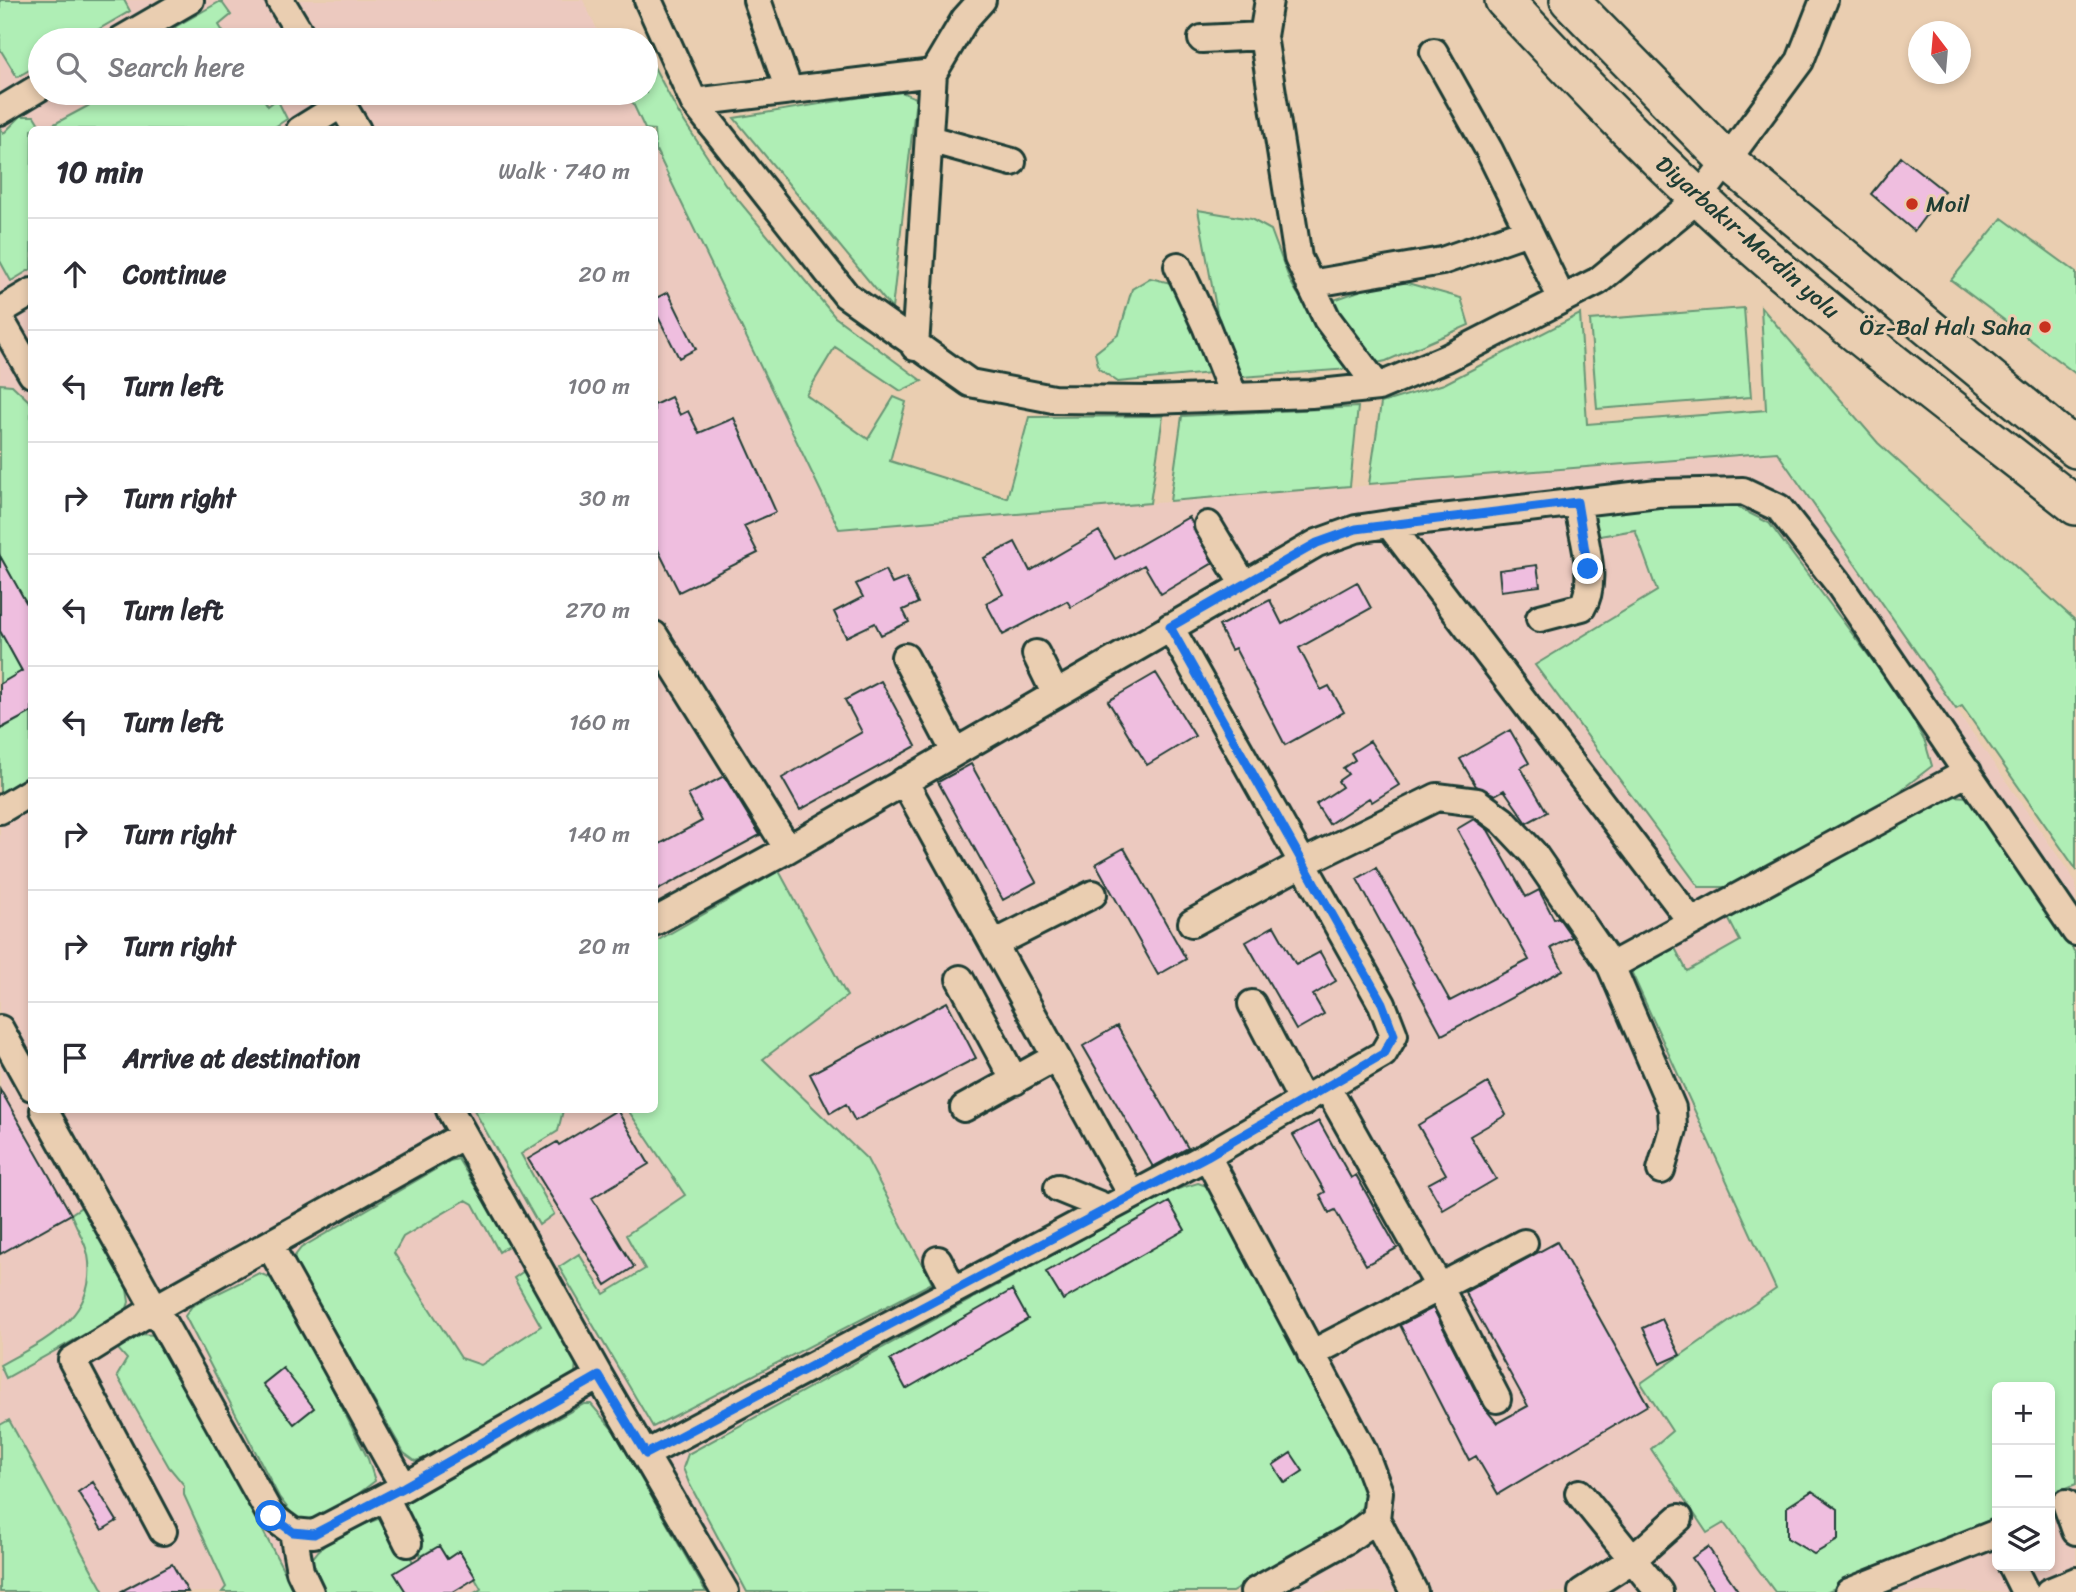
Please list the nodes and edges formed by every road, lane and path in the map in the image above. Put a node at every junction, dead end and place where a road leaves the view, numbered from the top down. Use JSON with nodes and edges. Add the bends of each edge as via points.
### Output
{"nodes":[{"id":1,"x":190,"y":0,"type":"edge"},
{"id":2,"x":280,"y":0,"type":"edge"},
{"id":3,"x":648,"y":0,"type":"edge"},
{"id":4,"x":757,"y":0,"type":"edge"},
{"id":5,"x":982,"y":0,"type":"edge"},
{"id":6,"x":1269,"y":0,"type":"edge"},
{"id":7,"x":1504,"y":0,"type":"edge"},
{"id":8,"x":1569,"y":0,"type":"edge"},
{"id":9,"x":1824,"y":0,"type":"edge"},
{"id":10,"x":149,"y":10,"type":"edge"},
{"id":11,"x":132,"y":28,"type":"edge"},
{"id":12,"x":297,"y":28,"type":"edge"},
{"id":13,"x":1263,"y":36,"type":"junction"},
{"id":14,"x":1202,"y":39,"type":"dead end"},
{"id":15,"x":1434,"y":52,"type":"dead end"},
{"id":16,"x":933,"y":73,"type":"junction"},
{"id":17,"x":789,"y":90,"type":"junction"},
{"id":18,"x":28,"y":92,"type":"edge"},
{"id":19,"x":694,"y":102,"type":"junction"},
{"id":20,"x":2,"y":104,"type":"edge"},
{"id":21,"x":330,"y":105,"type":"edge"},
{"id":22,"x":343,"y":105,"type":"edge"},
{"id":23,"x":305,"y":126,"type":"edge"},
{"id":24,"x":355,"y":126,"type":"edge"},
{"id":25,"x":929,"y":139,"type":"junction"},
{"id":26,"x":1726,"y":160,"type":"junction"},
{"id":27,"x":1012,"y":162,"type":"dead end"},
{"id":28,"x":1699,"y":198,"type":"junction"},
{"id":29,"x":1528,"y":231,"type":"junction"},
{"id":30,"x":1178,"y":266,"type":"dead end"},
{"id":31,"x":1310,"y":284,"type":"junction"},
{"id":32,"x":28,"y":294,"type":"edge"},
{"id":33,"x":1562,"y":299,"type":"junction"},
{"id":34,"x":0,"y":311,"type":"edge"},
{"id":35,"x":4,"y":336,"type":"edge"},
{"id":36,"x":915,"y":347,"type":"junction"},
{"id":37,"x":28,"y":369,"type":"edge"},
{"id":38,"x":1378,"y":387,"type":"junction"},
{"id":39,"x":1234,"y":397,"type":"junction"},
{"id":40,"x":2076,"y":449,"type":"edge"},
{"id":41,"x":1577,"y":502,"type":"junction"},
{"id":42,"x":2076,"y":506,"type":"edge"},
{"id":43,"x":1389,"y":524,"type":"junction"},
{"id":44,"x":1208,"y":525,"type":"dead end"},
{"id":45,"x":1244,"y":585,"type":"junction"},
{"id":46,"x":1540,"y":618,"type":"dead end"},
{"id":47,"x":1170,"y":627,"type":"junction"},
{"id":48,"x":658,"y":641,"type":"edge"},
{"id":49,"x":1036,"y":654,"type":"dead end"},
{"id":50,"x":905,"y":657,"type":"dead end"},
{"id":51,"x":1055,"y":694,"type":"junction"},
{"id":52,"x":955,"y":752,"type":"junction"},
{"id":53,"x":1968,"y":772,"type":"junction"},
{"id":54,"x":904,"y":781,"type":"junction"},
{"id":55,"x":28,"y":793,"type":"edge"},
{"id":56,"x":0,"y":810,"type":"edge"},
{"id":57,"x":788,"y":849,"type":"junction"},
{"id":58,"x":1303,"y":863,"type":"junction"},
{"id":59,"x":1093,"y":894,"type":"dead end"},
{"id":60,"x":658,"y":920,"type":"edge"},
{"id":61,"x":1691,"y":920,"type":"junction"},
{"id":62,"x":1192,"y":923,"type":"dead end"},
{"id":63,"x":2076,"y":932,"type":"edge"},
{"id":64,"x":993,"y":944,"type":"junction"},
{"id":65,"x":1611,"y":966,"type":"junction"},
{"id":66,"x":960,"y":979,"type":"dead end"},
{"id":67,"x":1252,"y":1004,"type":"dead end"},
{"id":68,"x":0,"y":1029,"type":"edge"},
{"id":69,"x":1056,"y":1057,"type":"junction"},
{"id":70,"x":28,"y":1080,"type":"edge"},
{"id":71,"x":1015,"y":1081,"type":"junction"},
{"id":72,"x":1327,"y":1087,"type":"junction"},
{"id":73,"x":1303,"y":1102,"type":"junction"},
{"id":74,"x":964,"y":1108,"type":"dead end"},
{"id":75,"x":53,"y":1113,"type":"edge"},
{"id":76,"x":452,"y":1113,"type":"edge"},
{"id":77,"x":464,"y":1135,"type":"junction"},
{"id":78,"x":1207,"y":1156,"type":"junction"},
{"id":79,"x":1661,"y":1170,"type":"dead end"},
{"id":80,"x":1058,"y":1188,"type":"dead end"},
{"id":81,"x":1132,"y":1195,"type":"junction"},
{"id":82,"x":1107,"y":1208,"type":"junction"},
{"id":83,"x":1524,"y":1243,"type":"dead end"},
{"id":84,"x":270,"y":1246,"type":"junction"},
{"id":85,"x":938,"y":1260,"type":"dead end"},
{"id":86,"x":1440,"y":1288,"type":"junction"},
{"id":87,"x":943,"y":1303,"type":"junction"},
{"id":88,"x":154,"y":1310,"type":"junction"},
{"id":89,"x":1311,"y":1354,"type":"junction"},
{"id":90,"x":599,"y":1376,"type":"junction"},
{"id":91,"x":1497,"y":1399,"type":"dead end"},
{"id":92,"x":646,"y":1454,"type":"junction"},
{"id":93,"x":395,"y":1492,"type":"junction"},
{"id":94,"x":1579,"y":1493,"type":"dead end"},
{"id":95,"x":2064,"y":1504,"type":"edge"},
{"id":96,"x":1679,"y":1518,"type":"dead end"},
{"id":97,"x":1376,"y":1519,"type":"junction"},
{"id":98,"x":163,"y":1531,"type":"dead end"},
{"id":99,"x":2076,"y":1531,"type":"edge"},
{"id":100,"x":293,"y":1532,"type":"junction"},
{"id":101,"x":1992,"y":1535,"type":"edge"},
{"id":102,"x":408,"y":1543,"type":"dead end"},
{"id":103,"x":1633,"y":1559,"type":"junction"},
{"id":104,"x":2014,"y":1571,"type":"edge"},
{"id":105,"x":2076,"y":1581,"type":"edge"},
{"id":106,"x":310,"y":1592,"type":"edge"},
{"id":107,"x":725,"y":1592,"type":"edge"},
{"id":108,"x":1254,"y":1592,"type":"edge"},
{"id":109,"x":1414,"y":1592,"type":"edge"},
{"id":110,"x":1582,"y":1592,"type":"edge"},
{"id":111,"x":1659,"y":1592,"type":"edge"},
{"id":112,"x":1849,"y":1592,"type":"edge"},
{"id":113,"x":2025,"y":1592,"type":"edge"},
{"id":114,"x":2049,"y":1592,"type":"edge"}],
"edges":[{"from":1,"to":10,"type":"street"},
{"from":2,"to":12,"type":"street"},
{"from":3,"to":19,"type":"street"},
{"from":4,"to":17,"type":"street"},
{"from":5,"to":16,"type":"street","via":[[965,19]]},
{"from":6,"to":13,"type":"street"},
{"from":7,"to":28,"type":"highway","name":"Diyarbakır-Mardin yolu"},
{"from":8,"to":26,"type":"highway","name":"Diyarbakır-Mardin yolu"},
{"from":9,"to":26,"type":"street","via":[[1800,61]]},
{"from":10,"to":11,"type":"street"},
{"from":13,"to":14,"type":"street"},
{"from":13,"to":31,"type":"street","via":[[1298,258]]},
{"from":15,"to":29,"type":"street"},
{"from":16,"to":17,"type":"street"},
{"from":16,"to":25,"type":"street"},
{"from":17,"to":19,"type":"street"},
{"from":18,"to":20,"type":"street"},
{"from":19,"to":36,"type":"street","via":[[846,295]]},
{"from":21,"to":23,"type":"street"},
{"from":22,"to":24,"type":"street"},
{"from":25,"to":27,"type":"street"},
{"from":25,"to":36,"type":"street"},
{"from":26,"to":28,"type":"street"},
{"from":26,"to":40,"type":"highway","name":"Diyarbakır-Mardin yolu"},
{"from":28,"to":33,"type":"street","via":[[1598,281]]},
{"from":28,"to":42,"type":"highway","name":"Diyarbakır-Mardin yolu","via":[[1821,303]]},
{"from":29,"to":31,"type":"street","via":[[1441,261]]},
{"from":29,"to":33,"type":"street"},
{"from":30,"to":39,"type":"street"},
{"from":31,"to":38,"type":"street","via":[[1327,319]]},
{"from":32,"to":34,"type":"street"},
{"from":33,"to":38,"type":"street","via":[[1447,358]]},
{"from":35,"to":37,"type":"street"},
{"from":36,"to":39,"type":"street","via":[[970,383],[1053,400]]},
{"from":38,"to":39,"type":"street"},
{"from":41,"to":43,"type":"street"},
{"from":41,"to":46,"type":"street","via":[[1589,596],[1582,607]]},
{"from":41,"to":53,"type":"street","via":[[1658,493],[1743,491],[1779,508],[1838,583]]},
{"from":43,"to":45,"type":"street","via":[[1356,529],[1317,543]]},
{"from":43,"to":61,"type":"street"},
{"from":44,"to":45,"type":"street"},
{"from":45,"to":47,"type":"street"},
{"from":47,"to":51,"type":"street"},
{"from":47,"to":58,"type":"street"},
{"from":48,"to":57,"type":"street"},
{"from":49,"to":51,"type":"street"},
{"from":50,"to":52,"type":"street"},
{"from":51,"to":52,"type":"street"},
{"from":52,"to":54,"type":"street"},
{"from":53,"to":61,"type":"street"},
{"from":53,"to":63,"type":"street"},
{"from":54,"to":57,"type":"street"},
{"from":54,"to":64,"type":"street"},
{"from":55,"to":56,"type":"street"},
{"from":57,"to":60,"type":"street"},
{"from":58,"to":62,"type":"street"},
{"from":58,"to":65,"type":"street","via":[[1437,797],[1477,802],[1533,853]]},
{"from":58,"to":72,"type":"street","via":[[1382,1003],[1394,1035],[1383,1054]]},
{"from":59,"to":64,"type":"street"},
{"from":61,"to":65,"type":"street"},
{"from":64,"to":69,"type":"street"},
{"from":65,"to":79,"type":"street","via":[[1672,1108],[1673,1129]]},
{"from":66,"to":71,"type":"street"},
{"from":67,"to":73,"type":"street"},
{"from":68,"to":70,"type":"street"},
{"from":69,"to":71,"type":"street"},
{"from":69,"to":81,"type":"street"},
{"from":71,"to":74,"type":"street"},
{"from":72,"to":73,"type":"street"},
{"from":72,"to":86,"type":"street"},
{"from":73,"to":78,"type":"street"},
{"from":75,"to":88,"type":"street"},
{"from":76,"to":77,"type":"street"},
{"from":77,"to":84,"type":"street"},
{"from":77,"to":90,"type":"street"},
{"from":78,"to":81,"type":"street"},
{"from":78,"to":89,"type":"street"},
{"from":80,"to":82,"type":"street"},
{"from":81,"to":82,"type":"street"},
{"from":82,"to":87,"type":"street"},
{"from":83,"to":86,"type":"street"},
{"from":84,"to":88,"type":"street"},
{"from":84,"to":93,"type":"street"},
{"from":85,"to":87,"type":"street"},
{"from":86,"to":89,"type":"street"},
{"from":86,"to":91,"type":"street"},
{"from":87,"to":92,"type":"street"},
{"from":88,"to":98,"type":"street","via":[[72,1360]]},
{"from":88,"to":100,"type":"street","via":[[271,1516]]},
{"from":89,"to":97,"type":"street","via":[[1364,1452],[1379,1492]]},
{"from":90,"to":92,"type":"street"},
{"from":90,"to":93,"type":"street"},
{"from":92,"to":107,"type":"street"},
{"from":93,"to":100,"type":"street","via":[[314,1534]]},
{"from":93,"to":102,"type":"street"},
{"from":94,"to":103,"type":"street"},
{"from":95,"to":99,"type":"street"},
{"from":96,"to":103,"type":"street"},
{"from":97,"to":108,"type":"street"},
{"from":97,"to":109,"type":"street"},
{"from":100,"to":106,"type":"street","via":[[300,1571]]},
{"from":101,"to":112,"type":"street"},
{"from":103,"to":110,"type":"street"},
{"from":103,"to":111,"type":"street"},
{"from":104,"to":113,"type":"street"},
{"from":105,"to":114,"type":"street"}]}
